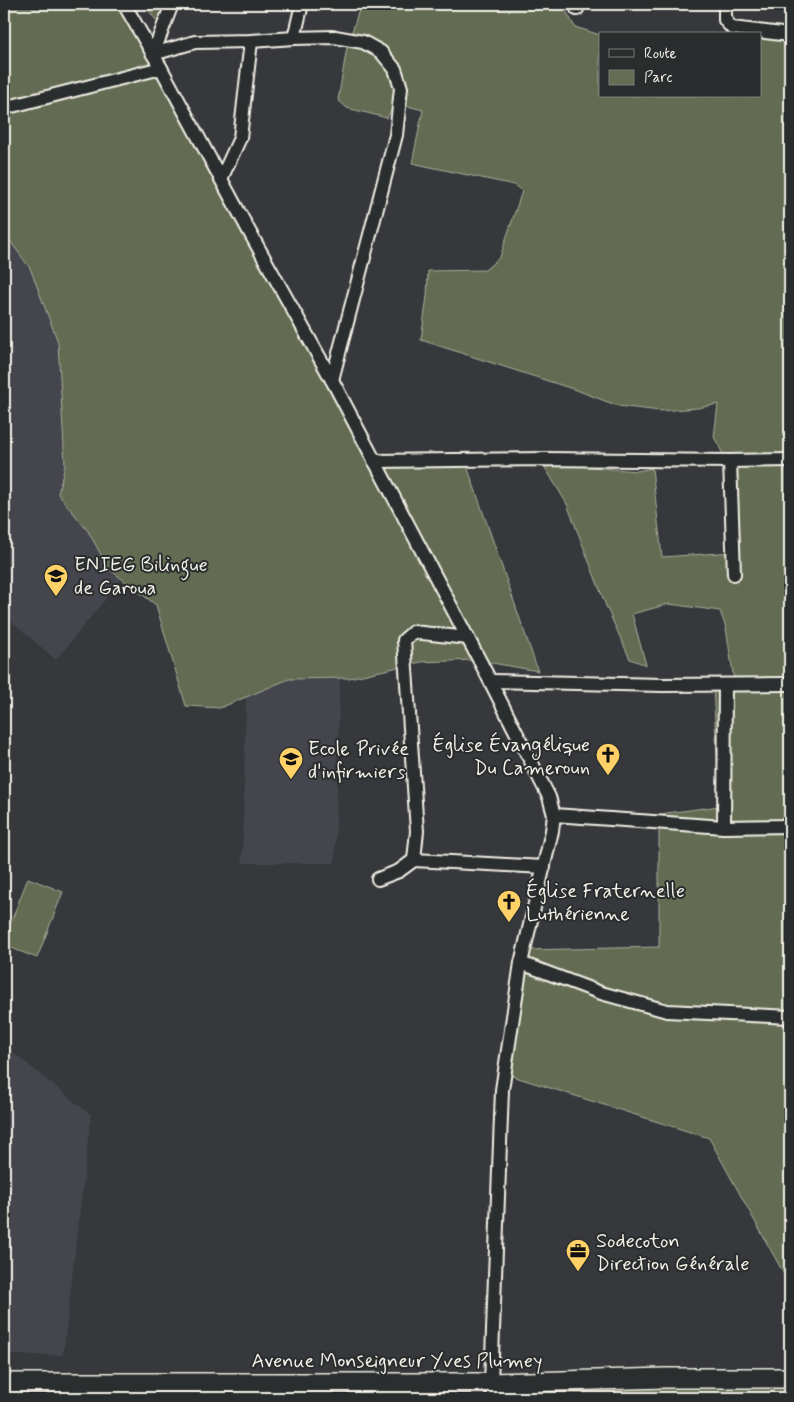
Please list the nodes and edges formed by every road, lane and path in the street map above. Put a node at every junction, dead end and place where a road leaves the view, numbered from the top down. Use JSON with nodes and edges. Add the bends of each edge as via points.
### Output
{"nodes":[{"id":1,"x":124,"y":4,"type":"edge"},
{"id":2,"x":172,"y":4,"type":"edge"},
{"id":3,"x":302,"y":4,"type":"edge"},
{"id":4,"x":725,"y":4,"type":"edge"},
{"id":5,"x":790,"y":35,"type":"edge"},
{"id":6,"x":294,"y":38,"type":"junction"},
{"id":7,"x":251,"y":41,"type":"junction"},
{"id":8,"x":153,"y":54,"type":"junction"},
{"id":9,"x":161,"y":68,"type":"junction"},
{"id":10,"x":4,"y":108,"type":"edge"},
{"id":11,"x":221,"y":179,"type":"junction"},
{"id":12,"x":332,"y":380,"type":"junction"},
{"id":13,"x":790,"y":460,"type":"edge"},
{"id":14,"x":374,"y":461,"type":"junction"},
{"id":15,"x":730,"y":461,"type":"junction"},
{"id":16,"x":734,"y":574,"type":"dead end"},
{"id":17,"x":468,"y":638,"type":"junction"},
{"id":18,"x":491,"y":681,"type":"junction"},
{"id":19,"x":790,"y":684,"type":"edge"},
{"id":20,"x":725,"y":685,"type":"junction"},
{"id":21,"x":554,"y":815,"type":"junction"},
{"id":22,"x":790,"y":826,"type":"edge"},
{"id":23,"x":724,"y":827,"type":"junction"},
{"id":24,"x":414,"y":860,"type":"junction"},
{"id":25,"x":544,"y":867,"type":"junction"},
{"id":26,"x":378,"y":878,"type":"dead end"},
{"id":27,"x":521,"y":963,"type":"junction"},
{"id":28,"x":790,"y":1017,"type":"edge"},
{"id":29,"x":790,"y":1378,"type":"edge"},
{"id":30,"x":4,"y":1383,"type":"edge"},
{"id":31,"x":87,"y":1391,"type":"edge"},
{"id":32,"x":493,"y":1391,"type":"edge"}],
"edges":[{"from":1,"to":8,"type":"street"},
{"from":2,"to":8,"type":"street"},
{"from":3,"to":6,"type":"street"},
{"from":4,"to":5,"type":"street","via":[[725,20],[732,28]]},
{"from":6,"to":7,"type":"street"},
{"from":6,"to":12,"type":"street","via":[[335,36],[362,42],[381,52],[395,69],[401,88],[396,134]]},
{"from":7,"to":8,"type":"street","via":[[195,42]]},
{"from":7,"to":11,"type":"street","via":[[240,138]]},
{"from":8,"to":9,"type":"street"},
{"from":9,"to":10,"type":"street"},
{"from":9,"to":11,"type":"street"},
{"from":11,"to":12,"type":"street"},
{"from":12,"to":14,"type":"street"},
{"from":13,"to":15,"type":"street"},
{"from":14,"to":15,"type":"street"},
{"from":14,"to":17,"type":"street"},
{"from":15,"to":16,"type":"street"},
{"from":17,"to":18,"type":"street"},
{"from":17,"to":24,"type":"street","via":[[413,632],[404,640],[417,831]]},
{"from":18,"to":20,"type":"street"},
{"from":18,"to":21,"type":"street","via":[[549,796]]},
{"from":19,"to":20,"type":"street"},
{"from":20,"to":23,"type":"street"},
{"from":21,"to":23,"type":"street"},
{"from":21,"to":25,"type":"street"},
{"from":22,"to":23,"type":"street"},
{"from":24,"to":25,"type":"street"},
{"from":24,"to":26,"type":"street","via":[[399,871]]},
{"from":25,"to":27,"type":"street"},
{"from":27,"to":28,"type":"street","via":[[601,993],[667,1011]]},
{"from":27,"to":32,"type":"street","via":[[502,1090]]},
{"from":29,"to":32,"type":"main road","name":"Avenue Monseigneur Yves Plumey","via":[[665,1378]]},
{"from":30,"to":31,"type":"main road","name":"Avenue Monseigneur Yves Plumey"},
{"from":31,"to":32,"type":"main road","name":"Avenue Monseigneur Yves Plumey"}]}
